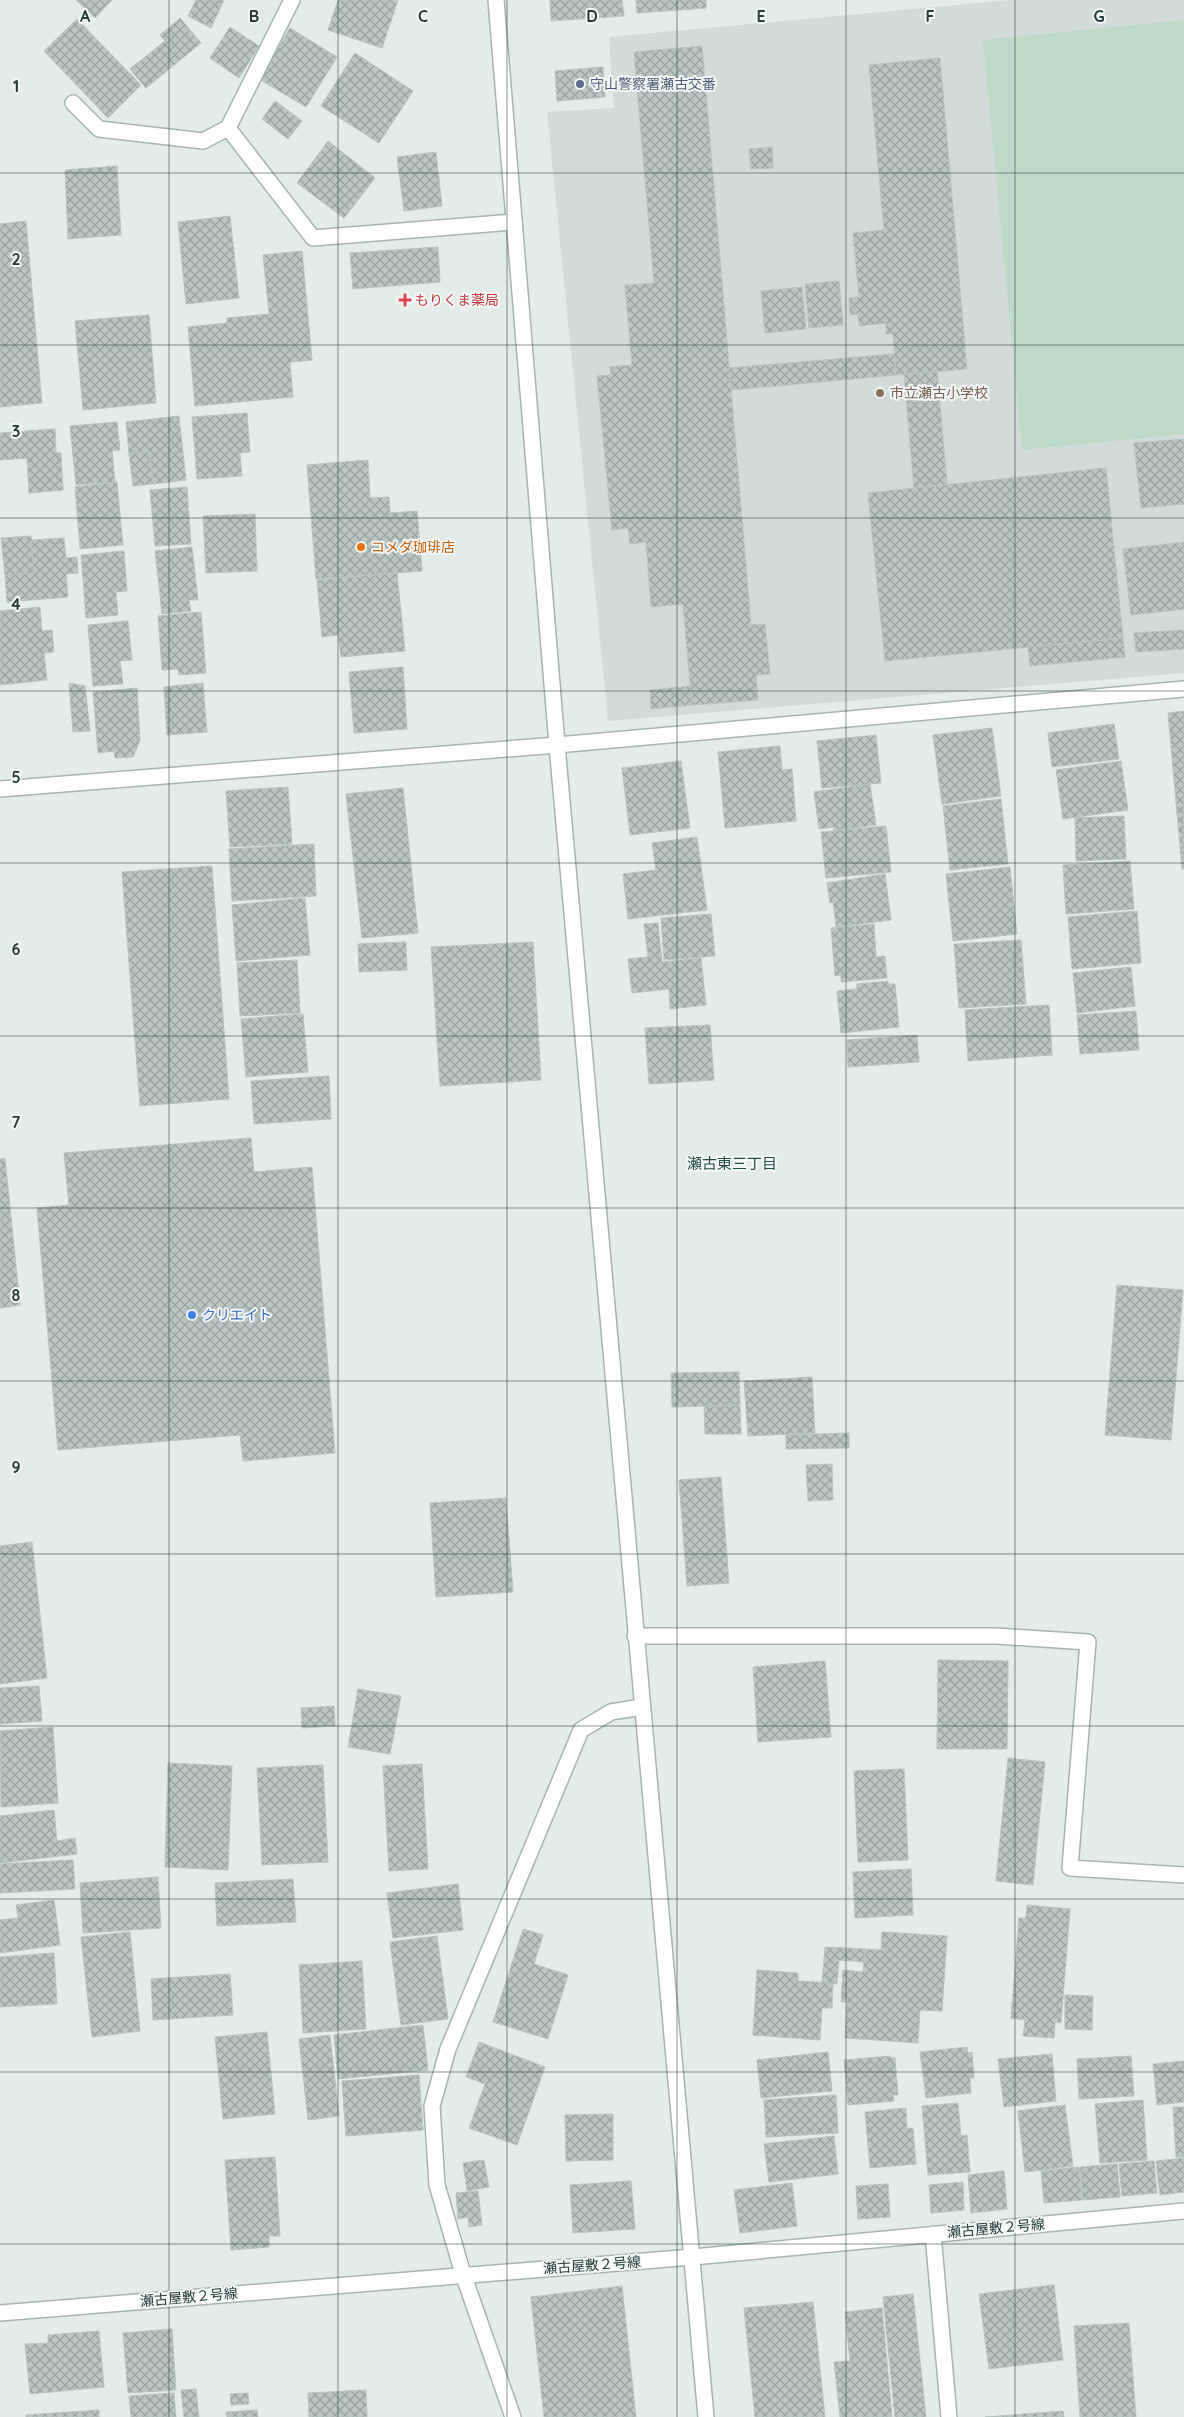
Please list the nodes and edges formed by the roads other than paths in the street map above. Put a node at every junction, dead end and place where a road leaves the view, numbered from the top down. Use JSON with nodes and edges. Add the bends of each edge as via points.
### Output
{"nodes":[{"id":1,"x":292,"y":0,"type":"edge"},
{"id":2,"x":496,"y":0,"type":"edge"},
{"id":3,"x":73,"y":103,"type":"dead end"},
{"id":4,"x":228,"y":128,"type":"junction"},
{"id":5,"x":514,"y":222,"type":"junction"},
{"id":6,"x":1184,"y":689,"type":"edge"},
{"id":7,"x":557,"y":745,"type":"junction"},
{"id":8,"x":0,"y":789,"type":"edge"},
{"id":9,"x":636,"y":1636,"type":"junction"},
{"id":10,"x":642,"y":1707,"type":"junction"},
{"id":11,"x":1184,"y":1875,"type":"edge"},
{"id":12,"x":1184,"y":2211,"type":"edge"},
{"id":13,"x":933,"y":2234,"type":"junction"},
{"id":14,"x":693,"y":2257,"type":"junction"},
{"id":15,"x":463,"y":2274,"type":"junction"},
{"id":16,"x":0,"y":2313,"type":"edge"},
{"id":17,"x":513,"y":2417,"type":"edge"},
{"id":18,"x":706,"y":2417,"type":"edge"},
{"id":19,"x":949,"y":2417,"type":"edge"}],
"edges":[{"from":1,"to":4,"type":"street"},
{"from":2,"to":5,"type":"street"},
{"from":3,"to":4,"type":"street","via":[[99,129],[203,141]]},
{"from":4,"to":5,"type":"street","via":[[312,238]]},
{"from":5,"to":7,"type":"street"},
{"from":6,"to":7,"type":"street"},
{"from":7,"to":8,"type":"street"},
{"from":7,"to":9,"type":"street"},
{"from":9,"to":10,"type":"street"},
{"from":9,"to":11,"type":"street","via":[[996,1636],[1088,1642],[1070,1868]]},
{"from":10,"to":14,"type":"street"},
{"from":10,"to":15,"type":"street","via":[[611,1712],[581,1730],[448,2049],[432,2106],[437,2185]]},
{"from":12,"to":13,"type":"street","name":"瀬古屋敷２号線"},
{"from":13,"to":14,"type":"street","name":"瀬古屋敷２号線"},
{"from":13,"to":19,"type":"street"},
{"from":14,"to":15,"type":"street","name":"瀬古屋敷２号線"},
{"from":14,"to":18,"type":"street"},
{"from":15,"to":16,"type":"street","name":"瀬古屋敷２号線"},
{"from":15,"to":17,"type":"street"}]}
